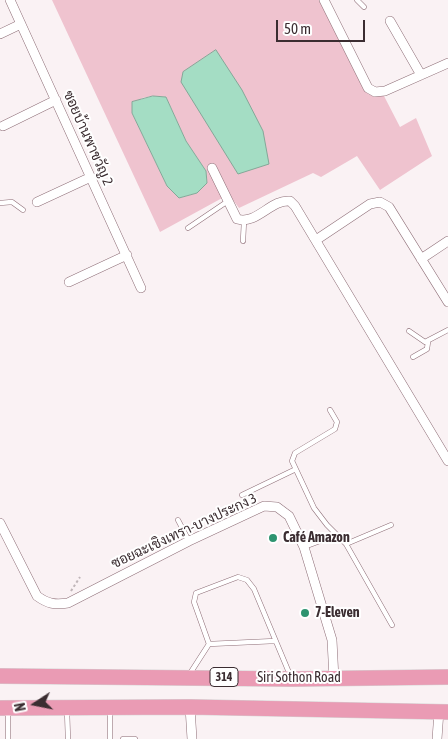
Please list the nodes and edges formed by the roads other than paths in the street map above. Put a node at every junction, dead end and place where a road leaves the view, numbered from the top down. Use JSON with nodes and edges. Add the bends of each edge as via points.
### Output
{"nodes":[{"id":1,"x":10,"y":0,"type":"edge"},
{"id":2,"x":324,"y":0,"type":"edge"},
{"id":3,"x":357,"y":0,"type":"edge"},
{"id":4,"x":364,"y":7,"type":"dead end"},
{"id":5,"x":390,"y":21,"type":"dead end"},
{"id":6,"x":21,"y":24,"type":"junction"},
{"id":7,"x":0,"y":34,"type":"edge"},
{"id":8,"x":448,"y":62,"type":"edge"},
{"id":9,"x":421,"y":75,"type":"junction"},
{"id":10,"x":56,"y":100,"type":"junction"},
{"id":11,"x":2,"y":126,"type":"dead end"},
{"id":12,"x":212,"y":168,"type":"dead end"},
{"id":13,"x":91,"y":177,"type":"junction"},
{"id":14,"x":228,"y":201,"type":"junction"},
{"id":15,"x":37,"y":202,"type":"dead end"},
{"id":16,"x":0,"y":203,"type":"edge"},
{"id":17,"x":23,"y":210,"type":"dead end"},
{"id":18,"x":244,"y":221,"type":"junction"},
{"id":19,"x":188,"y":228,"type":"dead end"},
{"id":20,"x":316,"y":240,"type":"junction"},
{"id":21,"x":243,"y":241,"type":"dead end"},
{"id":22,"x":448,"y":241,"type":"edge"},
{"id":23,"x":126,"y":255,"type":"junction"},
{"id":24,"x":422,"y":259,"type":"junction"},
{"id":25,"x":69,"y":282,"type":"dead end"},
{"id":26,"x":141,"y":288,"type":"dead end"},
{"id":27,"x":448,"y":302,"type":"edge"},
{"id":28,"x":448,"y":330,"type":"edge"},
{"id":29,"x":409,"y":331,"type":"dead end"},
{"id":30,"x":428,"y":342,"type":"junction"},
{"id":31,"x":413,"y":358,"type":"dead end"},
{"id":32,"x":330,"y":410,"type":"dead end"},
{"id":33,"x":448,"y":460,"type":"edge"},
{"id":34,"x":294,"y":470,"type":"junction"},
{"id":35,"x":242,"y":494,"type":"dead end"},
{"id":36,"x":178,"y":520,"type":"dead end"},
{"id":37,"x":0,"y":523,"type":"edge"},
{"id":38,"x":391,"y":525,"type":"dead end"},
{"id":39,"x":336,"y":535,"type":"junction"},
{"id":40,"x":189,"y":541,"type":"junction"},
{"id":41,"x":346,"y":544,"type":"junction"},
{"id":42,"x":304,"y":547,"type":"junction"},
{"id":43,"x":392,"y":625,"type":"dead end"},
{"id":44,"x":275,"y":641,"type":"junction"},
{"id":45,"x":208,"y":644,"type":"junction"},
{"id":46,"x":0,"y":676,"type":"edge"},
{"id":47,"x":188,"y":676,"type":"junction"},
{"id":48,"x":448,"y":677,"type":"edge"},
{"id":49,"x":292,"y":679,"type":"junction"},
{"id":50,"x":334,"y":679,"type":"junction"},
{"id":51,"x":190,"y":707,"type":"junction"},
{"id":52,"x":4,"y":708,"type":"edge"},
{"id":53,"x":66,"y":708,"type":"junction"},
{"id":54,"x":110,"y":708,"type":"junction"},
{"id":55,"x":443,"y":711,"type":"edge"},
{"id":56,"x":8,"y":739,"type":"edge"},
{"id":57,"x":68,"y":739,"type":"edge"},
{"id":58,"x":110,"y":739,"type":"edge"},
{"id":59,"x":123,"y":739,"type":"edge"},
{"id":60,"x":135,"y":739,"type":"edge"},
{"id":61,"x":192,"y":739,"type":"edge"},
{"id":62,"x":437,"y":739,"type":"edge"}],
"edges":[{"from":1,"to":6,"type":"street","name":"ซอยบ้านพาขวัญ 2"},
{"from":2,"to":9,"type":"street","via":[[368,88],[375,92],[385,91]]},
{"from":3,"to":4,"type":"lane"},
{"from":5,"to":9,"type":"street"},
{"from":6,"to":7,"type":"street"},
{"from":6,"to":10,"type":"street","name":"ซอยบ้านพาขวัญ 2"},
{"from":8,"to":9,"type":"street"},
{"from":10,"to":11,"type":"street"},
{"from":10,"to":13,"type":"street","name":"ซอยบ้านพาขวัญ 2"},
{"from":12,"to":14,"type":"street"},
{"from":13,"to":15,"type":"street"},
{"from":13,"to":23,"type":"street","name":"ซอยบ้านพาขวัญ 2"},
{"from":14,"to":18,"type":"street","via":[[237,219]]},
{"from":14,"to":19,"type":"lane"},
{"from":16,"to":17,"type":"lane","via":[[12,202]]},
{"from":18,"to":20,"type":"street","via":[[282,200],[290,201]]},
{"from":18,"to":21,"type":"lane"},
{"from":20,"to":24,"type":"street","via":[[370,204],[380,202],[389,208]]},
{"from":20,"to":33,"type":"street"},
{"from":22,"to":24,"type":"street"},
{"from":23,"to":25,"type":"street"},
{"from":23,"to":26,"type":"street","name":"ซอยบ้านพาขวัญ 2"},
{"from":24,"to":27,"type":"street"},
{"from":28,"to":30,"type":"lane"},
{"from":29,"to":30,"type":"lane"},
{"from":30,"to":31,"type":"lane","via":[[427,349]]},
{"from":32,"to":34,"type":"lane","via":[[337,426],[295,452],[292,457]]},
{"from":34,"to":35,"type":"lane"},
{"from":34,"to":39,"type":"lane","via":[[314,508]]},
{"from":36,"to":40,"type":"lane"},
{"from":37,"to":40,"type":"street","name":"ซอยฉะเชิงเทรา-บางประกง 3","via":[[37,596],[54,605],[68,602]]},
{"from":38,"to":41,"type":"lane"},
{"from":39,"to":41,"type":"lane"},
{"from":39,"to":42,"type":"lane"},
{"from":40,"to":42,"type":"street","name":"ซอยฉะเชิงเทรา-บางประกง 3","via":[[264,506],[277,507],[289,516]]},
{"from":41,"to":43,"type":"lane"},
{"from":42,"to":50,"type":"street","name":"ซอยฉะเชิงเทรา-บางประกง 3","via":[[332,640]]},
{"from":44,"to":45,"type":"lane"},
{"from":44,"to":45,"type":"lane","via":[[254,589],[247,580],[238,577],[196,592],[194,602]]},
{"from":44,"to":49,"type":"lane"},
{"from":45,"to":47,"type":"lane"},
{"from":46,"to":47,"type":"highway","name":"Siri Sothon Road","number":"314"},
{"from":47,"to":49,"type":"highway","name":"Siri Sothon Road","number":"314"},
{"from":48,"to":50,"type":"highway","name":"Siri Sothon Road","number":"314"},
{"from":49,"to":50,"type":"highway","name":"Siri Sothon Road","number":"314"},
{"from":51,"to":54,"type":"highway"},
{"from":51,"to":55,"type":"highway"},
{"from":51,"to":61,"type":"street"},
{"from":52,"to":53,"type":"highway"},
{"from":52,"to":56,"type":"lane"},
{"from":53,"to":54,"type":"highway"},
{"from":53,"to":57,"type":"lane"},
{"from":54,"to":58,"type":"lane"},
{"from":55,"to":62,"type":"street"},
{"from":59,"to":60,"type":"lane"}]}
